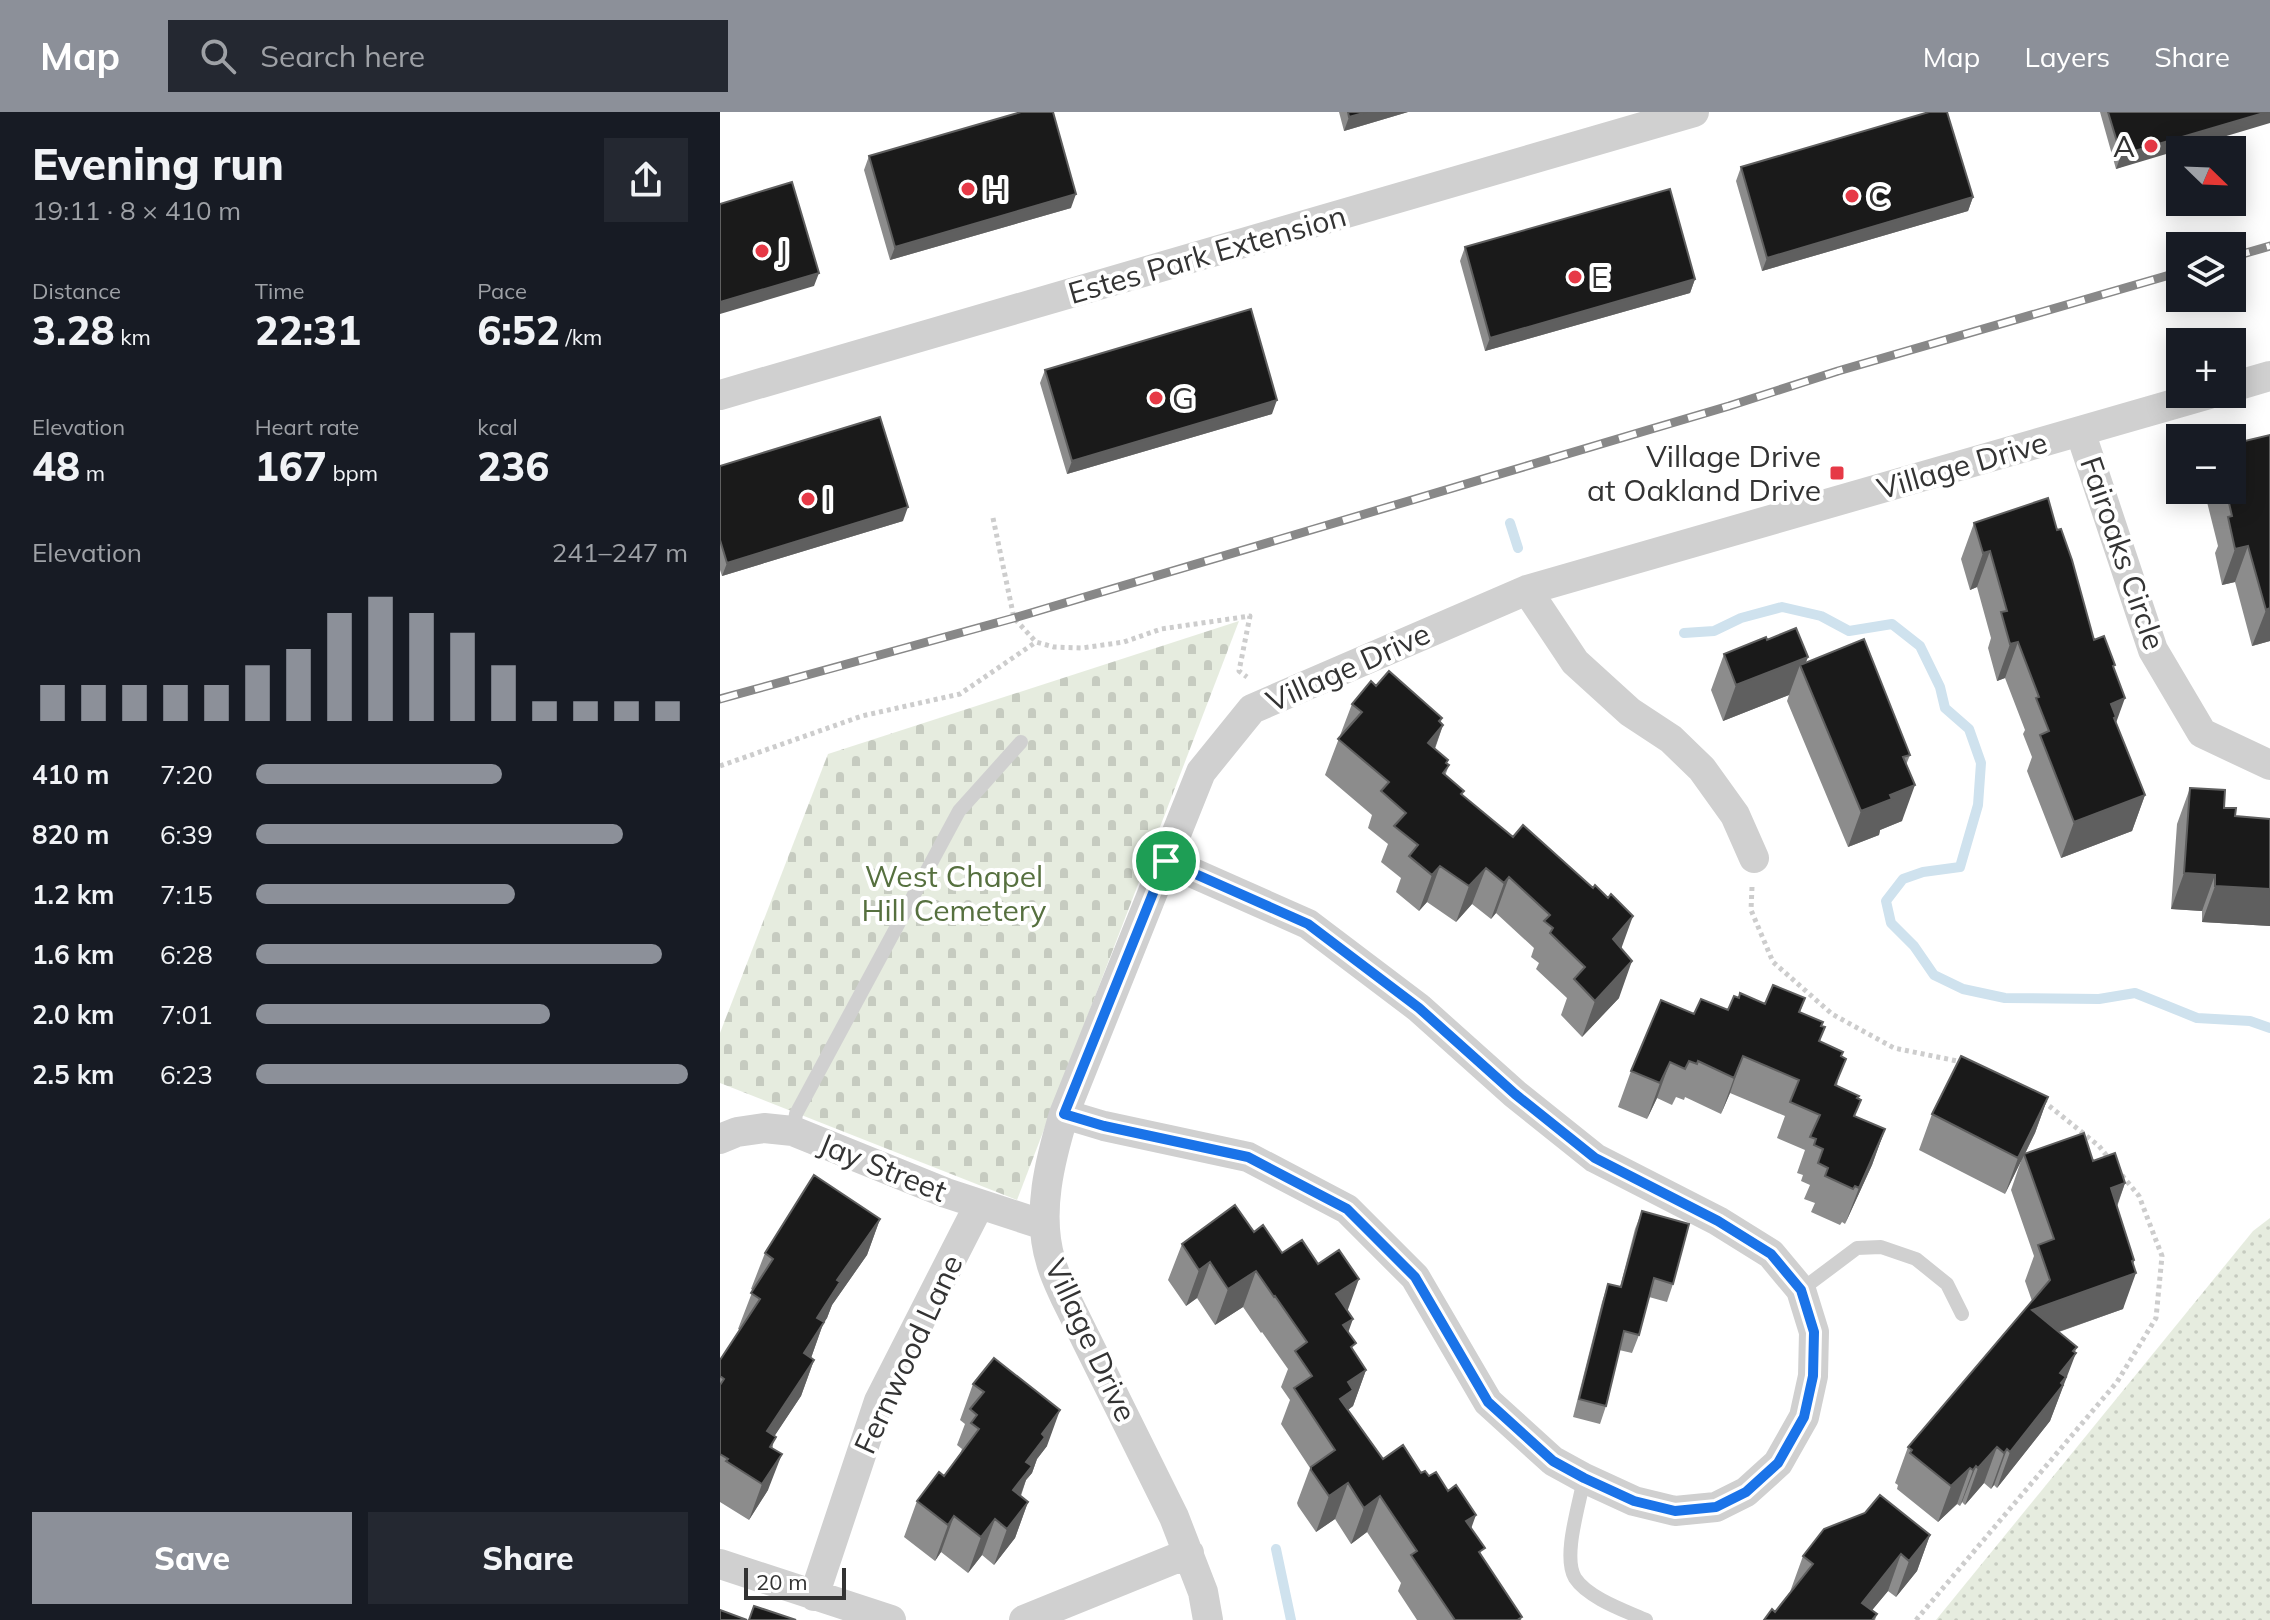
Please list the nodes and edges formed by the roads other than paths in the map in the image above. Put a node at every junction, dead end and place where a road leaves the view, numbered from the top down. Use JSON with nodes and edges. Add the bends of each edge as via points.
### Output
{"nodes":[{"id":1,"x":1694,"y":112,"type":"edge"},
{"id":2,"x":2270,"y":376,"type":"edge"},
{"id":3,"x":2246,"y":383,"type":"edge"},
{"id":4,"x":720,"y":395,"type":"edge"},
{"id":5,"x":2166,"y":406,"type":"edge"},
{"id":6,"x":2080,"y":431,"type":"junction"},
{"id":7,"x":1527,"y":590,"type":"junction"},
{"id":8,"x":1021,"y":742,"type":"dead end"},
{"id":9,"x":2270,"y":765,"type":"edge"},
{"id":10,"x":1754,"y":858,"type":"road end"},
{"id":11,"x":1166,"y":861,"type":"junction"},
{"id":12,"x":1064,"y":1114,"type":"junction"},
{"id":13,"x":793,"y":1131,"type":"junction"},
{"id":14,"x":720,"y":1139,"type":"edge"},
{"id":15,"x":979,"y":1205,"type":"junction"},
{"id":16,"x":1044,"y":1225,"type":"junction"},
{"id":17,"x":1801,"y":1290,"type":"junction"},
{"id":18,"x":1962,"y":1314,"type":"dead end"},
{"id":19,"x":1584,"y":1478,"type":"junction"},
{"id":20,"x":1189,"y":1553,"type":"junction"},
{"id":21,"x":720,"y":1564,"type":"edge"},
{"id":22,"x":814,"y":1596,"type":"junction"},
{"id":23,"x":891,"y":1620,"type":"edge"},
{"id":24,"x":1024,"y":1620,"type":"edge"},
{"id":25,"x":1208,"y":1620,"type":"edge"},
{"id":26,"x":1646,"y":1620,"type":"edge"}],
"edges":[{"from":1,"to":4,"type":"street","name":"Estes Park Extension"},
{"from":2,"to":3,"type":"street"},
{"from":5,"to":6,"type":"street","name":"Village Drive"},
{"from":6,"to":7,"type":"street","name":"Village Drive"},
{"from":6,"to":9,"type":"street","name":"Fairoaks Circle","via":[[2153,650],[2202,733]]},
{"from":7,"to":10,"type":"street","via":[[1575,662],[1702,769],[1735,815]]},
{"from":7,"to":11,"type":"street","name":"Village Drive","via":[[1252,709],[1201,772]]},
{"from":8,"to":13,"type":"lane","via":[[959,811],[796,1114]]},
{"from":11,"to":12,"type":"street","name":"Village Drive"},
{"from":11,"to":17,"type":"street","via":[[1308,924],[1419,1008],[1595,1158],[1771,1254]]},
{"from":12,"to":16,"type":"street","name":"Village Drive","via":[[1053,1151]]},
{"from":12,"to":19,"type":"street","via":[[1248,1157],[1347,1209],[1415,1277],[1488,1402],[1553,1461]]},
{"from":13,"to":14,"type":"street","name":"Jay Street","via":[[764,1128]]},
{"from":13,"to":15,"type":"street","name":"Jay Street"},
{"from":15,"to":16,"type":"street","name":"Jay Street"},
{"from":15,"to":22,"type":"street","name":"Fernwood Lane","via":[[879,1401]]},
{"from":16,"to":20,"type":"street","name":"Village Drive","via":[[1050,1261],[1065,1297]]},
{"from":17,"to":18,"type":"lane","via":[[1857,1248],[1881,1247],[1916,1259],[1947,1284]]},
{"from":17,"to":19,"type":"street","via":[[1814,1332],[1813,1376],[1804,1417],[1778,1463],[1746,1492],[1716,1507],[1675,1511],[1634,1501]]},
{"from":19,"to":26,"type":"lane","via":[[1570,1553],[1575,1578],[1596,1597]]},
{"from":20,"to":24,"type":"street"},
{"from":20,"to":25,"type":"street","name":"Village Drive"},
{"from":21,"to":22,"type":"street"},
{"from":22,"to":23,"type":"street"}]}
